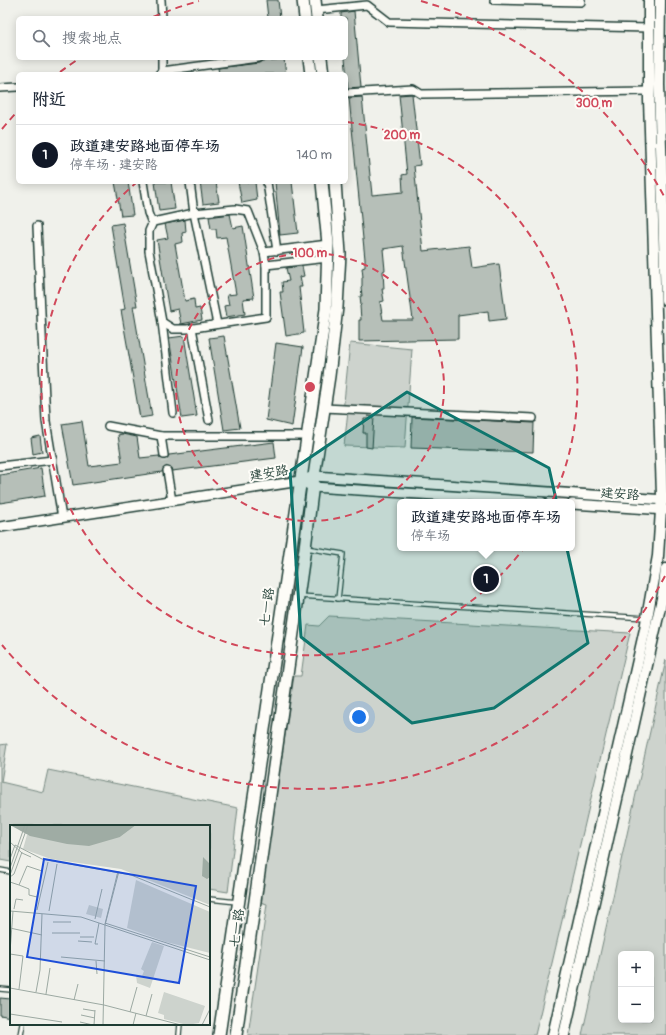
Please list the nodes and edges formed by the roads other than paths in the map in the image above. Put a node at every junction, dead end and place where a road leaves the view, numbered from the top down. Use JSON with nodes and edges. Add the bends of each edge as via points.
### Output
{"nodes":[{"id":1,"x":161,"y":0,"type":"edge"},
{"id":2,"x":302,"y":0,"type":"edge"},
{"id":3,"x":494,"y":0,"type":"edge"},
{"id":4,"x":582,"y":0,"type":"edge"},
{"id":5,"x":649,"y":0,"type":"edge"},
{"id":6,"x":660,"y":0,"type":"edge"},
{"id":7,"x":316,"y":9,"type":"edge"},
{"id":8,"x":162,"y":16,"type":"edge"},
{"id":9,"x":305,"y":16,"type":"edge"},
{"id":10,"x":649,"y":28,"type":"junction"},
{"id":11,"x":162,"y":60,"type":"edge"},
{"id":12,"x":245,"y":60,"type":"edge"},
{"id":13,"x":309,"y":60,"type":"edge"},
{"id":14,"x":321,"y":60,"type":"edge"},
{"id":15,"x":161,"y":72,"type":"edge"},
{"id":16,"x":167,"y":72,"type":"edge"},
{"id":17,"x":311,"y":72,"type":"edge"},
{"id":18,"x":323,"y":72,"type":"edge"},
{"id":19,"x":663,"y":84,"type":"edge"},
{"id":20,"x":16,"y":87,"type":"edge"},
{"id":21,"x":0,"y":88,"type":"edge"},
{"id":22,"x":649,"y":92,"type":"junction"},
{"id":23,"x":348,"y":93,"type":"edge"},
{"id":24,"x":143,"y":184,"type":"edge"},
{"id":25,"x":190,"y":184,"type":"edge"},
{"id":26,"x":267,"y":184,"type":"edge"},
{"id":27,"x":322,"y":184,"type":"edge"},
{"id":28,"x":335,"y":184,"type":"edge"},
{"id":29,"x":194,"y":213,"type":"junction"},
{"id":30,"x":152,"y":223,"type":"junction"},
{"id":31,"x":37,"y":226,"type":"dead end"},
{"id":32,"x":328,"y":244,"type":"junction"},
{"id":33,"x":277,"y":251,"type":"junction"},
{"id":34,"x":264,"y":252,"type":"junction"},
{"id":35,"x":328,"y":258,"type":"junction"},
{"id":36,"x":266,"y":265,"type":"junction"},
{"id":37,"x":666,"y":300,"type":"edge"},
{"id":38,"x":162,"y":322,"type":"junction"},
{"id":39,"x":217,"y":324,"type":"junction"},
{"id":40,"x":192,"y":328,"type":"junction"},
{"id":41,"x":324,"y":408,"type":"junction"},
{"id":42,"x":173,"y":413,"type":"dead end"},
{"id":43,"x":533,"y":418,"type":"dead end"},
{"id":44,"x":209,"y":420,"type":"dead end"},
{"id":45,"x":108,"y":426,"type":"dead end"},
{"id":46,"x":161,"y":436,"type":"junction"},
{"id":47,"x":305,"y":436,"type":"dead end"},
{"id":48,"x":164,"y":455,"type":"tunnel mouth"},
{"id":49,"x":53,"y":460,"type":"junction"},
{"id":50,"x":0,"y":466,"type":"edge"},
{"id":51,"x":167,"y":471,"type":"tunnel mouth"},
{"id":52,"x":314,"y":476,"type":"junction"},
{"id":53,"x":300,"y":481,"type":"junction"},
{"id":54,"x":313,"y":487,"type":"junction"},
{"id":55,"x":496,"y":499,"type":"edge"},
{"id":56,"x":172,"y":501,"type":"junction"},
{"id":57,"x":575,"y":504,"type":"edge"},
{"id":58,"x":664,"y":505,"type":"edge"},
{"id":59,"x":62,"y":518,"type":"junction"},
{"id":60,"x":0,"y":527,"type":"edge"},
{"id":61,"x":305,"y":548,"type":"junction"},
{"id":62,"x":666,"y":568,"type":"edge"},
{"id":63,"x":298,"y":596,"type":"junction"},
{"id":64,"x":338,"y":599,"type":"junction"},
{"id":65,"x":647,"y":618,"type":"junction"},
{"id":66,"x":0,"y":870,"type":"edge"},
{"id":67,"x":10,"y":872,"type":"edge"},
{"id":68,"x":210,"y":898,"type":"edge"},
{"id":69,"x":238,"y":902,"type":"junction"},
{"id":70,"x":0,"y":989,"type":"edge"},
{"id":71,"x":10,"y":990,"type":"edge"},
{"id":72,"x":23,"y":1025,"type":"edge"},
{"id":73,"x":180,"y":1025,"type":"edge"},
{"id":74,"x":21,"y":1035,"type":"edge"},
{"id":75,"x":179,"y":1035,"type":"edge"},
{"id":76,"x":219,"y":1035,"type":"edge"},
{"id":77,"x":236,"y":1035,"type":"edge"},
{"id":78,"x":553,"y":1035,"type":"edge"},
{"id":79,"x":564,"y":1035,"type":"edge"}],
"edges":[{"from":1,"to":8,"type":"street"},
{"from":2,"to":9,"type":"main road"},
{"from":3,"to":4,"type":"street"},
{"from":5,"to":10,"type":"main road"},
{"from":6,"to":19,"type":"main road"},
{"from":7,"to":10,"type":"street","via":[[366,5],[389,22]]},
{"from":10,"to":22,"type":"main road"},
{"from":11,"to":15,"type":"street"},
{"from":12,"to":16,"type":"street"},
{"from":13,"to":17,"type":"main road"},
{"from":14,"to":18,"type":"main road"},
{"from":19,"to":37,"type":"main road"},
{"from":20,"to":21,"type":"street"},
{"from":22,"to":23,"type":"street","via":[[421,94],[414,89]]},
{"from":22,"to":58,"type":"main road"},
{"from":24,"to":30,"type":"street"},
{"from":25,"to":29,"type":"street"},
{"from":26,"to":33,"type":"street"},
{"from":27,"to":32,"type":"main road","name":"七一路"},
{"from":28,"to":41,"type":"main road","name":"七一路","via":[[340,262]]},
{"from":29,"to":30,"type":"street"},
{"from":29,"to":34,"type":"street","via":[[236,209],[248,211]]},
{"from":29,"to":39,"type":"street"},
{"from":30,"to":38,"type":"street","via":[[149,231],[149,251]]},
{"from":31,"to":49,"type":"street","via":[[46,421]]},
{"from":32,"to":33,"type":"street"},
{"from":32,"to":35,"type":"main road","name":"七一路"},
{"from":33,"to":34,"type":"street"},
{"from":34,"to":36,"type":"street"},
{"from":35,"to":36,"type":"street"},
{"from":35,"to":53,"type":"main road","name":"七一路","via":[[326,310]]},
{"from":36,"to":39,"type":"street","via":[[266,317]]},
{"from":38,"to":40,"type":"street","via":[[173,328]]},
{"from":38,"to":42,"type":"street"},
{"from":39,"to":40,"type":"street"},
{"from":40,"to":44,"type":"street"},
{"from":41,"to":43,"type":"street"},
{"from":41,"to":52,"type":"main road","name":"七一路"},
{"from":45,"to":46,"type":"street"},
{"from":46,"to":47,"type":"street"},
{"from":46,"to":48,"type":"street"},
{"from":49,"to":50,"type":"street"},
{"from":49,"to":59,"type":"street"},
{"from":51,"to":56,"type":"street"},
{"from":52,"to":53,"type":"street"},
{"from":52,"to":54,"type":"main road","name":"七一路"},
{"from":52,"to":58,"type":"street"},
{"from":53,"to":54,"type":"street","name":"建安路"},
{"from":53,"to":56,"type":"street","name":"建安路"},
{"from":53,"to":69,"type":"main road","name":"七一路"},
{"from":54,"to":55,"type":"street","name":"建安路"},
{"from":54,"to":61,"type":"main road","name":"七一路"},
{"from":56,"to":59,"type":"street","name":"建安路"},
{"from":57,"to":58,"type":"street","name":"建安路"},
{"from":58,"to":65,"type":"main road"},
{"from":59,"to":60,"type":"street","name":"建安路"},
{"from":61,"to":63,"type":"main road","name":"七一路"},
{"from":61,"to":64,"type":"lane","via":[[343,554]]},
{"from":62,"to":79,"type":"main road","via":[[653,641]]},
{"from":63,"to":64,"type":"lane"},
{"from":63,"to":77,"type":"main road","name":"七一路"},
{"from":64,"to":65,"type":"lane"},
{"from":65,"to":78,"type":"main road"},
{"from":66,"to":67,"type":"lane"},
{"from":68,"to":69,"type":"lane"},
{"from":69,"to":76,"type":"main road","name":"七一路"},
{"from":70,"to":71,"type":"lane"},
{"from":72,"to":74,"type":"lane"},
{"from":73,"to":75,"type":"lane"}]}
